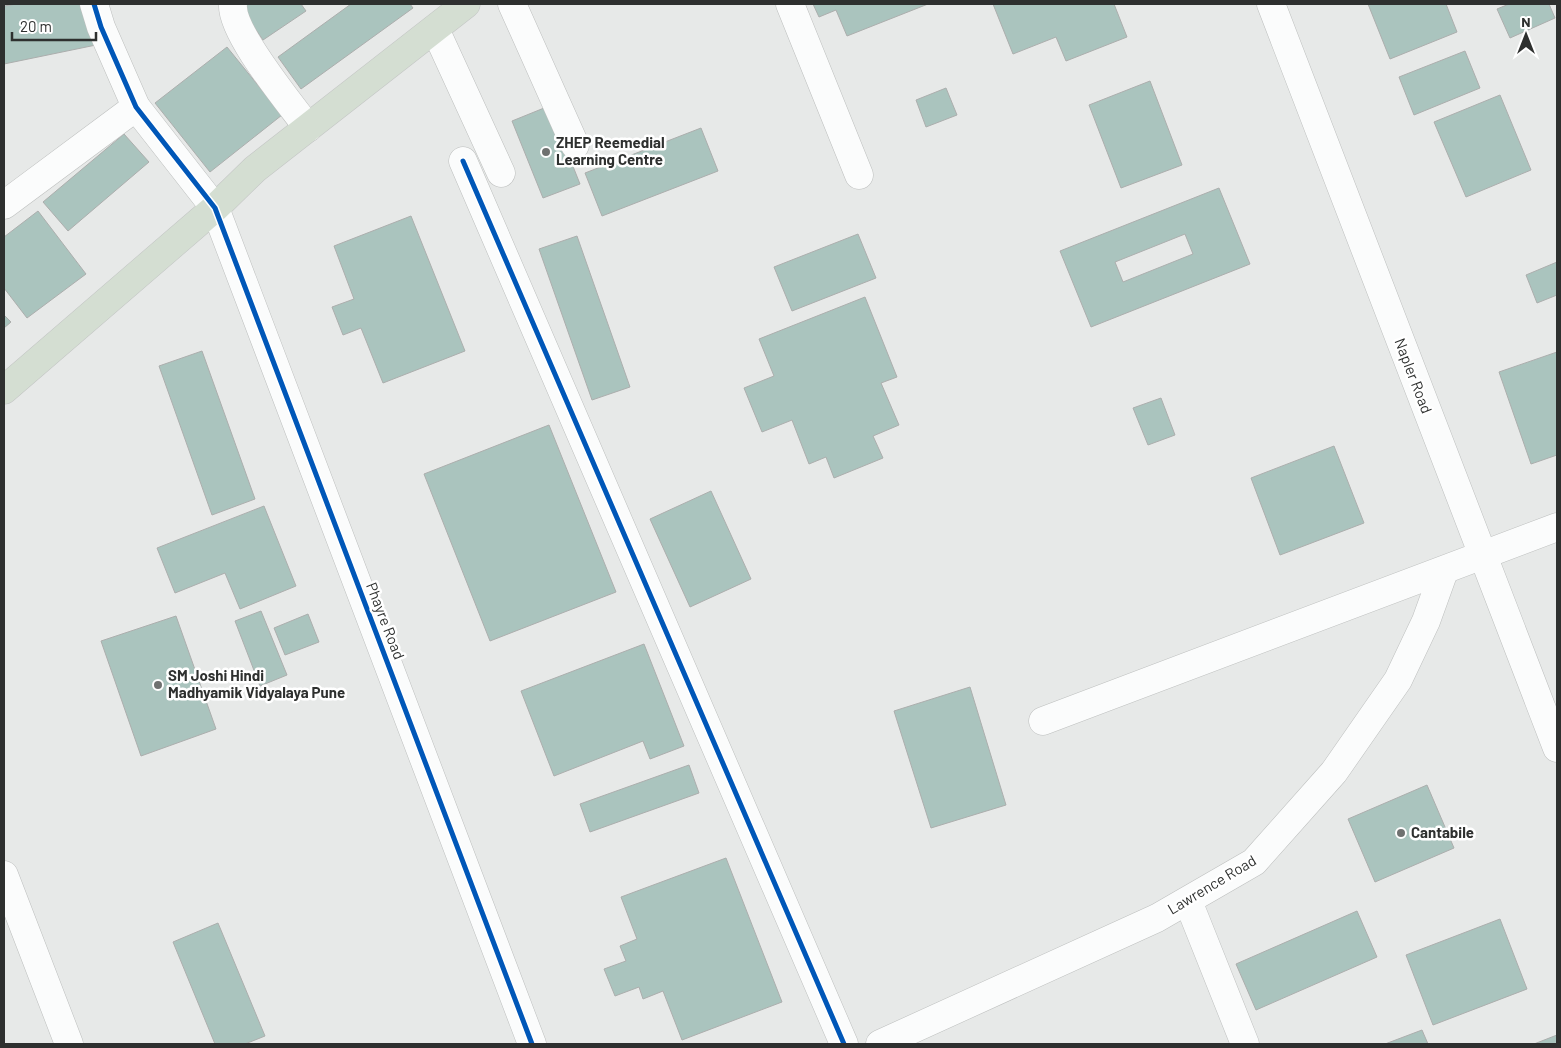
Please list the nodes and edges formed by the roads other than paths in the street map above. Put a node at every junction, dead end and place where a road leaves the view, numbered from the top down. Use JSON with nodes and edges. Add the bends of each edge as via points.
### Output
{"nodes":[{"id":1,"x":94,"y":4,"type":"edge"},
{"id":2,"x":234,"y":4,"type":"edge"},
{"id":3,"x":466,"y":4,"type":"edge"},
{"id":4,"x":512,"y":4,"type":"edge"},
{"id":5,"x":790,"y":4,"type":"edge"},
{"id":6,"x":1271,"y":4,"type":"edge"},
{"id":7,"x":435,"y":28,"type":"junction"},
{"id":8,"x":136,"y":107,"type":"junction"},
{"id":9,"x":308,"y":128,"type":"junction"},
{"id":10,"x":575,"y":145,"type":"dead end"},
{"id":11,"x":463,"y":161,"type":"dead end"},
{"id":12,"x":501,"y":173,"type":"dead end"},
{"id":13,"x":859,"y":175,"type":"dead end"},
{"id":14,"x":4,"y":205,"type":"edge"},
{"id":15,"x":215,"y":208,"type":"junction"},
{"id":16,"x":4,"y":390,"type":"edge"},
{"id":17,"x":1557,"y":527,"type":"edge"},
{"id":18,"x":1482,"y":556,"type":"junction"},
{"id":19,"x":1444,"y":571,"type":"junction"},
{"id":20,"x":1043,"y":722,"type":"dead end"},
{"id":21,"x":1557,"y":748,"type":"edge"},
{"id":22,"x":4,"y":875,"type":"edge"},
{"id":23,"x":1188,"y":900,"type":"junction"},
{"id":24,"x":894,"y":1041,"type":"edge"},
{"id":25,"x":69,"y":1044,"type":"edge"},
{"id":26,"x":532,"y":1044,"type":"edge"},
{"id":27,"x":844,"y":1044,"type":"edge"},
{"id":28,"x":1244,"y":1044,"type":"edge"}],
"edges":[{"from":1,"to":8,"type":"street","name":"Phayre Road"},
{"from":2,"to":9,"type":"street","via":[[232,11],[241,34]]},
{"from":3,"to":7,"type":"highway"},
{"from":4,"to":10,"type":"street"},
{"from":5,"to":13,"type":"street"},
{"from":6,"to":18,"type":"street","name":"Napler Road"},
{"from":7,"to":9,"type":"highway"},
{"from":7,"to":12,"type":"street"},
{"from":8,"to":14,"type":"street"},
{"from":8,"to":15,"type":"street","name":"Phayre Road"},
{"from":9,"to":15,"type":"highway","via":[[256,169]]},
{"from":11,"to":27,"type":"street"},
{"from":15,"to":16,"type":"highway"},
{"from":15,"to":26,"type":"street","name":"Phayre Road"},
{"from":17,"to":18,"type":"street"},
{"from":18,"to":19,"type":"street"},
{"from":18,"to":21,"type":"street","name":"Napler Road"},
{"from":19,"to":20,"type":"street"},
{"from":19,"to":23,"type":"street","name":"Lawrence Road","via":[[1426,621],[1398,680],[1334,772],[1254,862]]},
{"from":22,"to":25,"type":"street"},
{"from":23,"to":24,"type":"street","name":"Lawrence Road","via":[[1157,918]]},
{"from":23,"to":28,"type":"street"}]}
